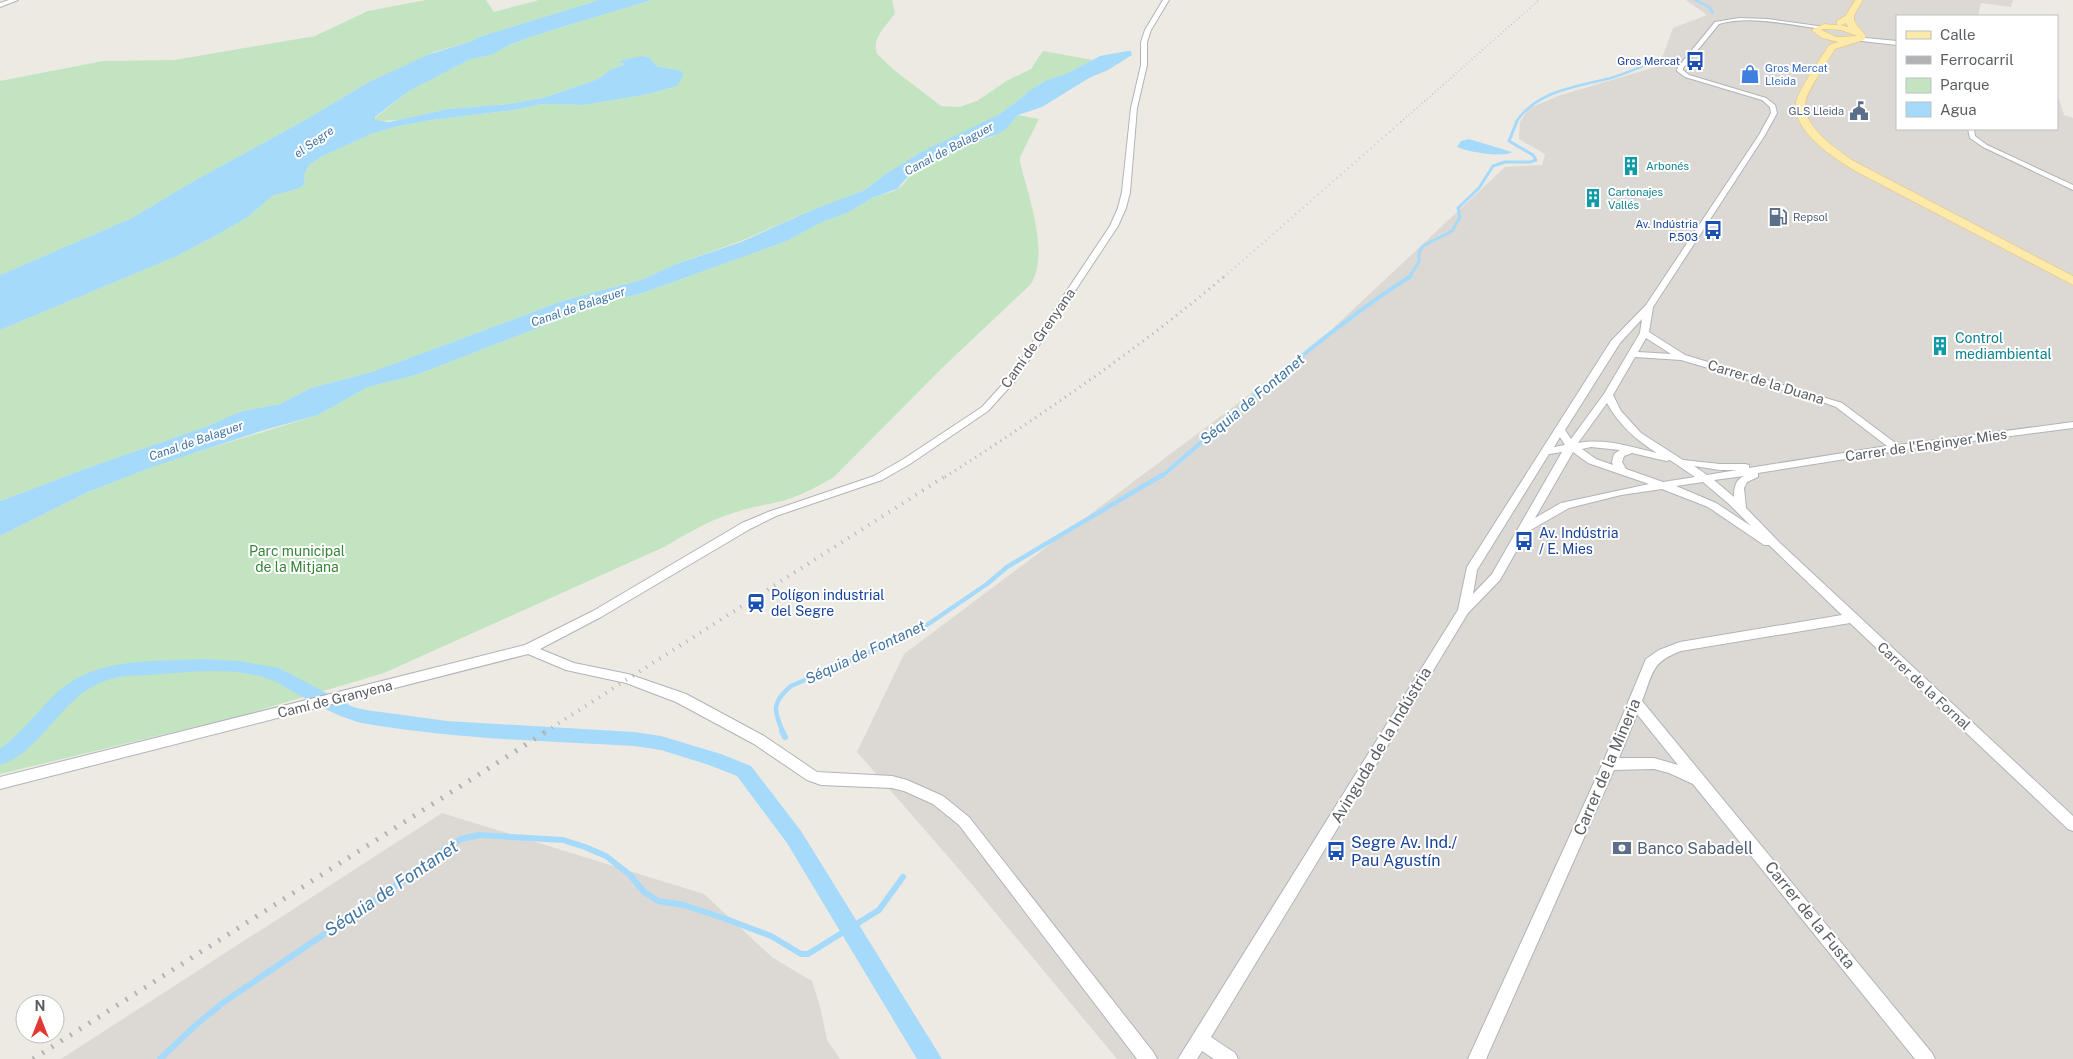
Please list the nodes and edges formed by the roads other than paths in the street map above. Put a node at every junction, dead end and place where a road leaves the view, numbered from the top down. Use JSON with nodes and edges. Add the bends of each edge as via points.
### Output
{"nodes":[{"id":1,"x":15,"y":0,"type":"edge"},
{"id":2,"x":1166,"y":0,"type":"edge"},
{"id":3,"x":1859,"y":0,"type":"edge"},
{"id":4,"x":1867,"y":0,"type":"edge"},
{"id":5,"x":0,"y":5,"type":"edge"},
{"id":6,"x":1851,"y":15,"type":"junction"},
{"id":7,"x":1822,"y":31,"type":"junction"},
{"id":8,"x":1855,"y":36,"type":"junction"},
{"id":9,"x":1896,"y":42,"type":"edge"},
{"id":10,"x":1832,"y":47,"type":"junction"},
{"id":11,"x":1970,"y":130,"type":"edge"},
{"id":12,"x":2073,"y":188,"type":"edge"},
{"id":13,"x":2073,"y":281,"type":"edge"},
{"id":14,"x":1649,"y":308,"type":"junction"},
{"id":15,"x":1644,"y":332,"type":"junction"},
{"id":16,"x":1632,"y":354,"type":"junction"},
{"id":17,"x":1682,"y":357,"type":"junction"},
{"id":18,"x":1608,"y":395,"type":"junction"},
{"id":19,"x":2073,"y":425,"type":"edge"},
{"id":20,"x":1560,"y":430,"type":"junction"},
{"id":21,"x":1571,"y":446,"type":"junction"},
{"id":22,"x":1896,"y":448,"type":"junction"},
{"id":23,"x":1632,"y":450,"type":"junction"},
{"id":24,"x":1545,"y":452,"type":"junction"},
{"id":25,"x":1682,"y":462,"type":"junction"},
{"id":26,"x":1779,"y":466,"type":"junction"},
{"id":27,"x":1623,"y":473,"type":"junction"},
{"id":28,"x":1706,"y":479,"type":"junction"},
{"id":29,"x":1662,"y":485,"type":"junction"},
{"id":30,"x":1743,"y":509,"type":"junction"},
{"id":31,"x":1723,"y":513,"type":"junction"},
{"id":32,"x":1524,"y":530,"type":"junction"},
{"id":33,"x":1776,"y":546,"type":"junction"},
{"id":34,"x":655,"y":579,"type":"joint"},
{"id":35,"x":1464,"y":610,"type":"junction"},
{"id":36,"x":1851,"y":618,"type":"junction"},
{"id":37,"x":529,"y":649,"type":"junction"},
{"id":38,"x":1635,"y":702,"type":"junction"},
{"id":39,"x":1609,"y":765,"type":"junction"},
{"id":40,"x":1702,"y":782,"type":"junction"},
{"id":41,"x":0,"y":783,"type":"edge"},
{"id":42,"x":2073,"y":825,"type":"edge"},
{"id":43,"x":1200,"y":1040,"type":"junction"},
{"id":44,"x":1148,"y":1059,"type":"edge"},
{"id":45,"x":1187,"y":1059,"type":"edge"},
{"id":46,"x":1229,"y":1059,"type":"edge"},
{"id":47,"x":1477,"y":1059,"type":"edge"},
{"id":48,"x":1926,"y":1059,"type":"edge"}],
"edges":[{"from":1,"to":5,"type":"street"},
{"from":2,"to":34,"type":"street","name":"Camí de Grenyana","via":[[1144,42],[1144,65],[1136,94],[1122,208],[1114,226],[1034,348],[996,398],[971,418],[878,478],[754,522]]},
{"from":3,"to":6,"type":"main road"},
{"from":4,"to":6,"type":"main road"},
{"from":6,"to":7,"type":"main road"},
{"from":6,"to":8,"type":"main road","via":[[1849,23]]},
{"from":7,"to":8,"type":"main road"},
{"from":7,"to":10,"type":"main road"},
{"from":7,"to":14,"type":"street","name":"Avinguda de la Indústria","via":[[1735,19],[1719,22],[1680,68],[1687,76],[1758,96],[1775,110]]},
{"from":8,"to":9,"type":"street"},
{"from":8,"to":10,"type":"main road"},
{"from":10,"to":13,"type":"main road","via":[[1800,106],[1814,135],[1872,175]]},
{"from":11,"to":12,"type":"street","via":[[1972,137],[1985,146]]},
{"from":14,"to":15,"type":"street","name":"Avinguda de la Indústria"},
{"from":14,"to":20,"type":"street","name":"Avinguda de la Indústria","via":[[1616,342]]},
{"from":15,"to":16,"type":"street","name":"Avinguda de la Indústria"},
{"from":15,"to":17,"type":"street","name":"Carrer de la Duana"},
{"from":16,"to":17,"type":"street","name":"Carrer de la Duana"},
{"from":16,"to":18,"type":"street","name":"Avinguda de la Indústria"},
{"from":17,"to":22,"type":"street","name":"Carrer de la Duana","via":[[1839,405]]},
{"from":18,"to":21,"type":"street","name":"Avinguda de la Indústria"},
{"from":18,"to":25,"type":"street","name":"Carrer de la Fornal","via":[[1615,412],[1631,430]]},
{"from":19,"to":22,"type":"street","name":"Carrer de l'Enginyer Mies"},
{"from":20,"to":21,"type":"street","name":"Carrer de la Fornal"},
{"from":20,"to":24,"type":"street","name":"Avinguda de la Indústria"},
{"from":21,"to":23,"type":"street","name":"Carrer de l'Enginyer Mies","via":[[1591,444]]},
{"from":21,"to":24,"type":"street","name":"Carrer de l'Enginyer Mies"},
{"from":21,"to":27,"type":"street","name":"Carrer de la Fornal","via":[[1592,460]]},
{"from":21,"to":32,"type":"street","name":"Avinguda de la Indústria"},
{"from":22,"to":26,"type":"street","name":"Carrer de l'Enginyer Mies"},
{"from":23,"to":25,"type":"street","name":"Carrer de l'Enginyer Mies"},
{"from":23,"to":27,"type":"street","via":[[1619,454],[1617,462]]},
{"from":24,"to":35,"type":"street","name":"Avinguda de la Indústria","via":[[1471,570]]},
{"from":25,"to":26,"type":"street","name":"Carrer de l'Enginyer Mies","via":[[1720,467]]},
{"from":25,"to":28,"type":"street","name":"Carrer de la Fornal"},
{"from":26,"to":28,"type":"street","name":"Carrer de l'Enginyer Mies"},
{"from":26,"to":30,"type":"street","via":[[1743,480],[1739,488]]},
{"from":27,"to":29,"type":"street","name":"Carrer de la Fornal"},
{"from":28,"to":29,"type":"street","name":"Carrer de l'Enginyer Mies"},
{"from":28,"to":30,"type":"street","name":"Carrer de la Fornal"},
{"from":29,"to":31,"type":"street","name":"Carrer de la Fornal","via":[[1693,496]]},
{"from":29,"to":32,"type":"street","name":"Carrer de l'Enginyer Mies","via":[[1565,505]]},
{"from":30,"to":31,"type":"street"},
{"from":30,"to":33,"type":"street","name":"Carrer de la Fornal"},
{"from":31,"to":33,"type":"street","name":"Carrer de la Fornal"},
{"from":32,"to":35,"type":"street","name":"Avinguda de la Indústria","via":[[1496,577]]},
{"from":33,"to":36,"type":"street","name":"Carrer de la Fornal"},
{"from":34,"to":37,"type":"street","name":"Camí de Granyena"},
{"from":35,"to":43,"type":"street","name":"Avinguda de la Indústria"},
{"from":36,"to":38,"type":"street","name":"Carrer de la Mineria","via":[[1680,647],[1663,653],[1651,662]]},
{"from":36,"to":42,"type":"street","name":"Carrer de la Fornal"},
{"from":37,"to":41,"type":"street","name":"Camí de Granyena"},
{"from":37,"to":44,"type":"street","via":[[571,667],[628,679],[681,698],[759,740],[812,776],[831,780],[892,782],[938,800],[964,821]]},
{"from":38,"to":39,"type":"street","name":"Carrer de la Mineria"},
{"from":38,"to":40,"type":"street","name":"Carrer de la Fusta"},
{"from":39,"to":40,"type":"street","via":[[1654,762],[1675,768]]},
{"from":39,"to":47,"type":"street","name":"Carrer de la Mineria"},
{"from":40,"to":48,"type":"street","name":"Carrer de la Fusta"},
{"from":43,"to":45,"type":"street","name":"Avinguda de la Indústria"},
{"from":43,"to":46,"type":"street"}]}
